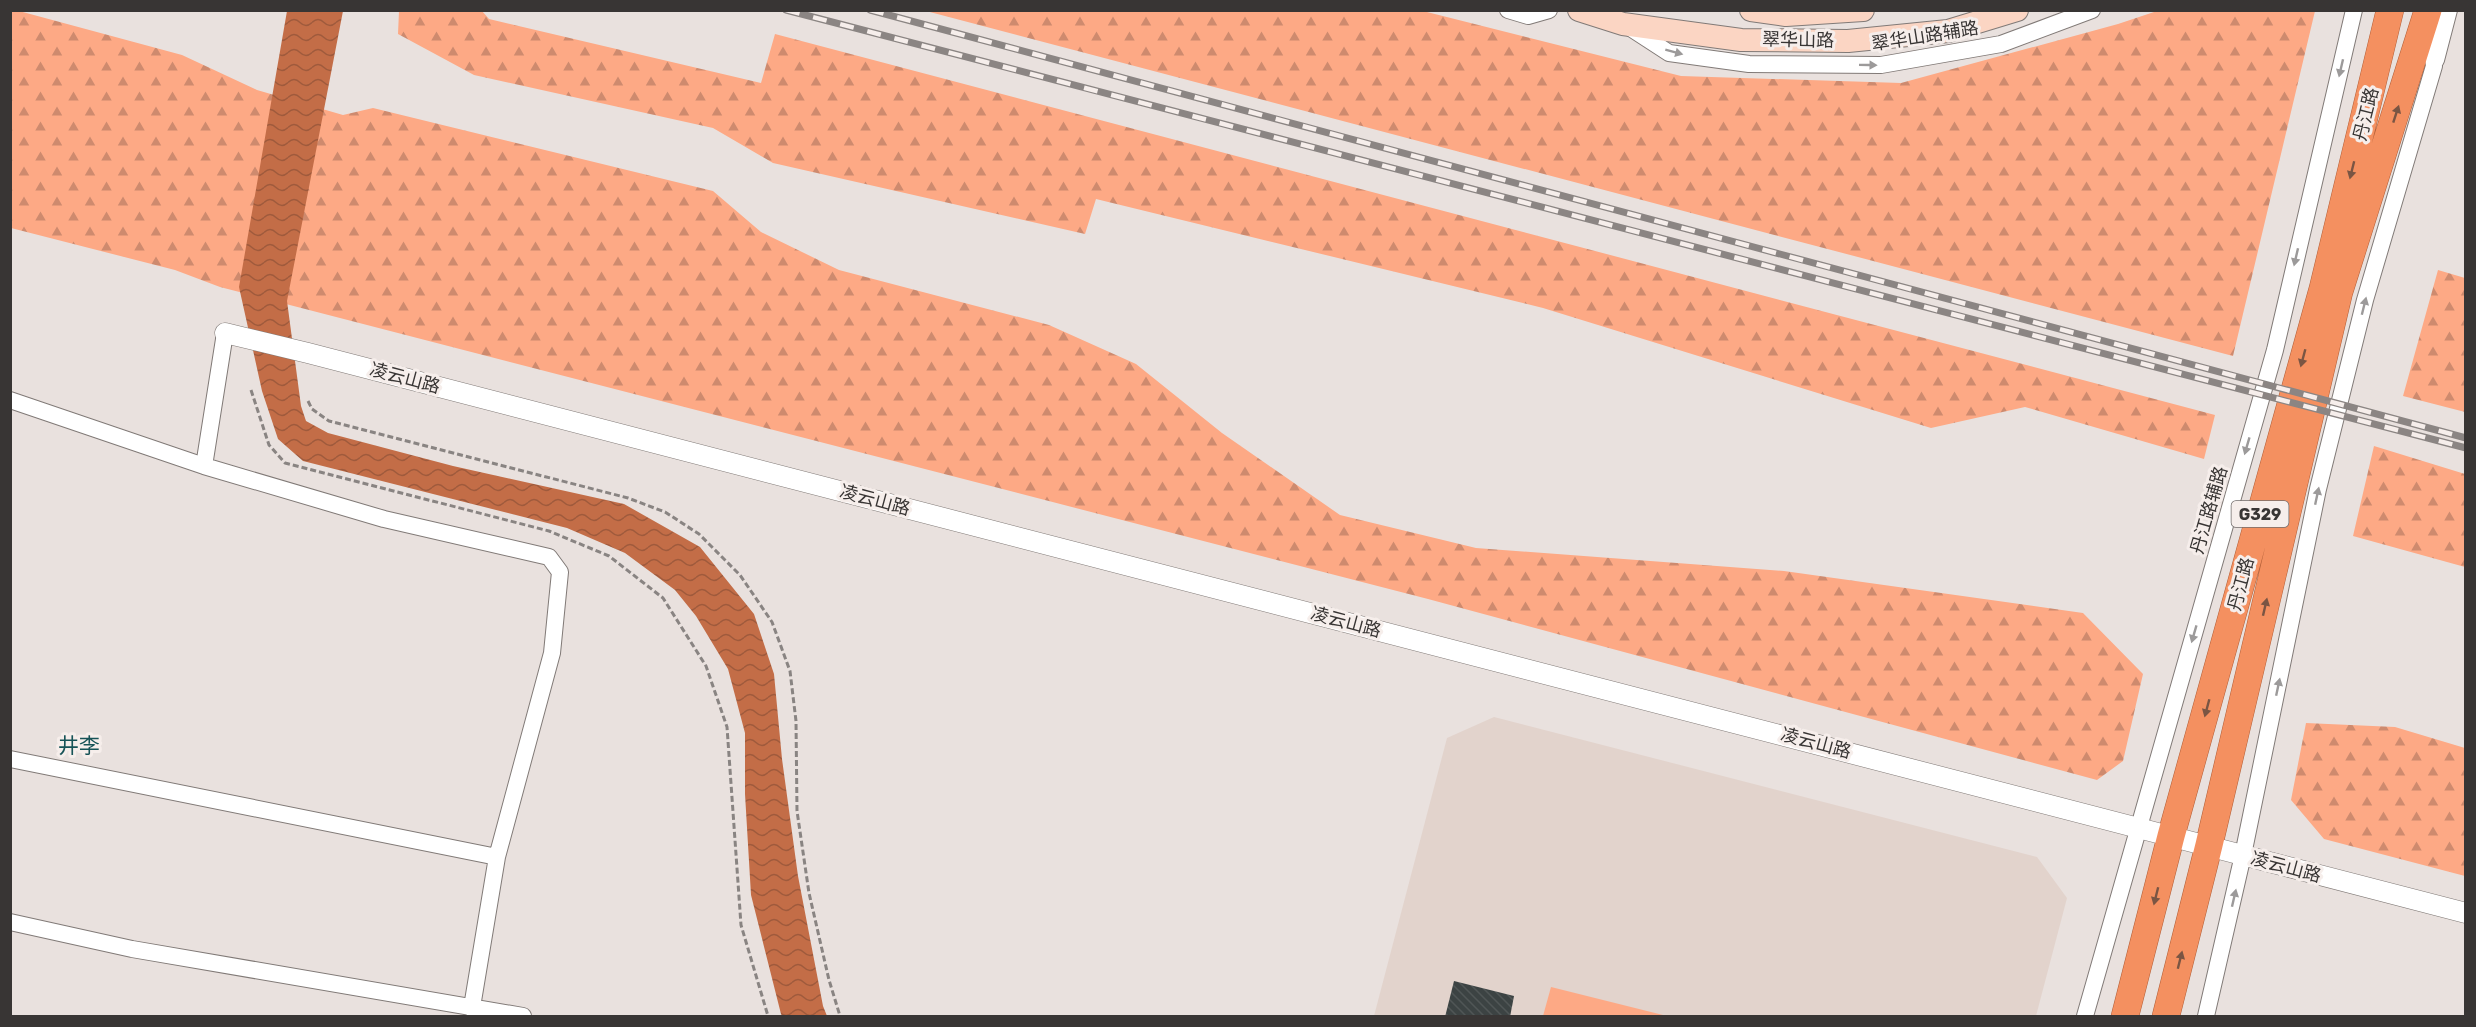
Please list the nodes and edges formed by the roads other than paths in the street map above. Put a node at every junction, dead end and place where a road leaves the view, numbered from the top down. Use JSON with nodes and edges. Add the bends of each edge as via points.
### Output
{"nodes":[{"id":1,"x":1508,"y":10,"type":"edge"},
{"id":2,"x":1549,"y":10,"type":"edge"},
{"id":3,"x":1579,"y":10,"type":"edge"},
{"id":4,"x":1751,"y":10,"type":"edge"},
{"id":5,"x":1863,"y":10,"type":"edge"},
{"id":6,"x":2017,"y":10,"type":"edge"},
{"id":7,"x":2092,"y":10,"type":"edge"},
{"id":8,"x":2354,"y":10,"type":"edge"},
{"id":9,"x":2376,"y":10,"type":"edge"},
{"id":10,"x":2390,"y":10,"type":"edge"},
{"id":11,"x":2435,"y":12,"type":"edge"},
{"id":12,"x":1610,"y":17,"type":"edge"},
{"id":13,"x":2379,"y":60,"type":"junction"},
{"id":14,"x":2434,"y":66,"type":"junction"},
{"id":15,"x":229,"y":334,"type":"joint"},
{"id":16,"x":10,"y":400,"type":"edge"},
{"id":17,"x":204,"y":466,"type":"junction"},
{"id":18,"x":10,"y":759,"type":"edge"},
{"id":19,"x":2139,"y":827,"type":"junction"},
{"id":20,"x":2171,"y":836,"type":"junction"},
{"id":21,"x":2209,"y":845,"type":"junction"},
{"id":22,"x":2243,"y":855,"type":"junction"},
{"id":23,"x":497,"y":857,"type":"junction"},
{"id":24,"x":2466,"y":913,"type":"edge"},
{"id":25,"x":10,"y":922,"type":"edge"},
{"id":26,"x":474,"y":1012,"type":"edge"},
{"id":27,"x":523,"y":1017,"type":"edge"},
{"id":28,"x":2085,"y":1017,"type":"edge"},
{"id":29,"x":2125,"y":1017,"type":"edge"},
{"id":30,"x":2166,"y":1017,"type":"edge"},
{"id":31,"x":2206,"y":1017,"type":"edge"}],
"edges":[{"from":1,"to":2,"type":"street","via":[[1528,16]]},
{"from":3,"to":12,"type":"main road","name":"翠华山路"},
{"from":4,"to":5,"type":"main road","name":"翠华山路","via":[[1786,15]]},
{"from":6,"to":12,"type":"main road","name":"翠华山路","via":[[1948,31],[1848,41],[1741,40]]},
{"from":12,"to":7,"type":"street","name":"翠华山路辅路","one_way":true,"via":[[1669,53],[1749,64],[1881,65],[2001,44]]},
{"from":8,"to":19,"type":"street","name":"丹江路辅路","one_way":true,"via":[[2275,350]]},
{"from":9,"to":13,"type":"street"},
{"from":10,"to":13,"type":"highway","name":"丹江路","number":"G329"},
{"from":11,"to":14,"type":"street"},
{"from":11,"to":14,"type":"street"},
{"from":21,"to":11,"type":"highway","name":"丹江路","number":"G329","one_way":true,"via":[[2339,292]]},
{"from":13,"to":20,"type":"highway","name":"丹江路","number":"G329","one_way":true,"via":[[2323,288]]},
{"from":22,"to":14,"type":"street","one_way":true,"via":[[2318,489],[2365,300]]},
{"from":15,"to":17,"type":"street"},
{"from":15,"to":19,"type":"street","name":"凌云山路"},
{"from":16,"to":17,"type":"street"},
{"from":17,"to":23,"type":"street","via":[[384,519],[549,557],[555,565],[560,572],[552,653]]},
{"from":18,"to":23,"type":"street"},
{"from":19,"to":20,"type":"street","name":"凌云山路"},
{"from":19,"to":28,"type":"street","name":"丹江路辅路"},
{"from":20,"to":21,"type":"street","name":"凌云山路"},
{"from":20,"to":29,"type":"highway","name":"丹江路","number":"G329","one_way":true},
{"from":21,"to":22,"type":"street","name":"凌云山路"},
{"from":30,"to":21,"type":"highway","name":"丹江路","number":"G329","one_way":true},
{"from":22,"to":24,"type":"street","name":"凌云山路"},
{"from":31,"to":22,"type":"street","one_way":true},
{"from":23,"to":26,"type":"street"},
{"from":25,"to":26,"type":"street","via":[[132,949]]},
{"from":26,"to":27,"type":"street"}]}
